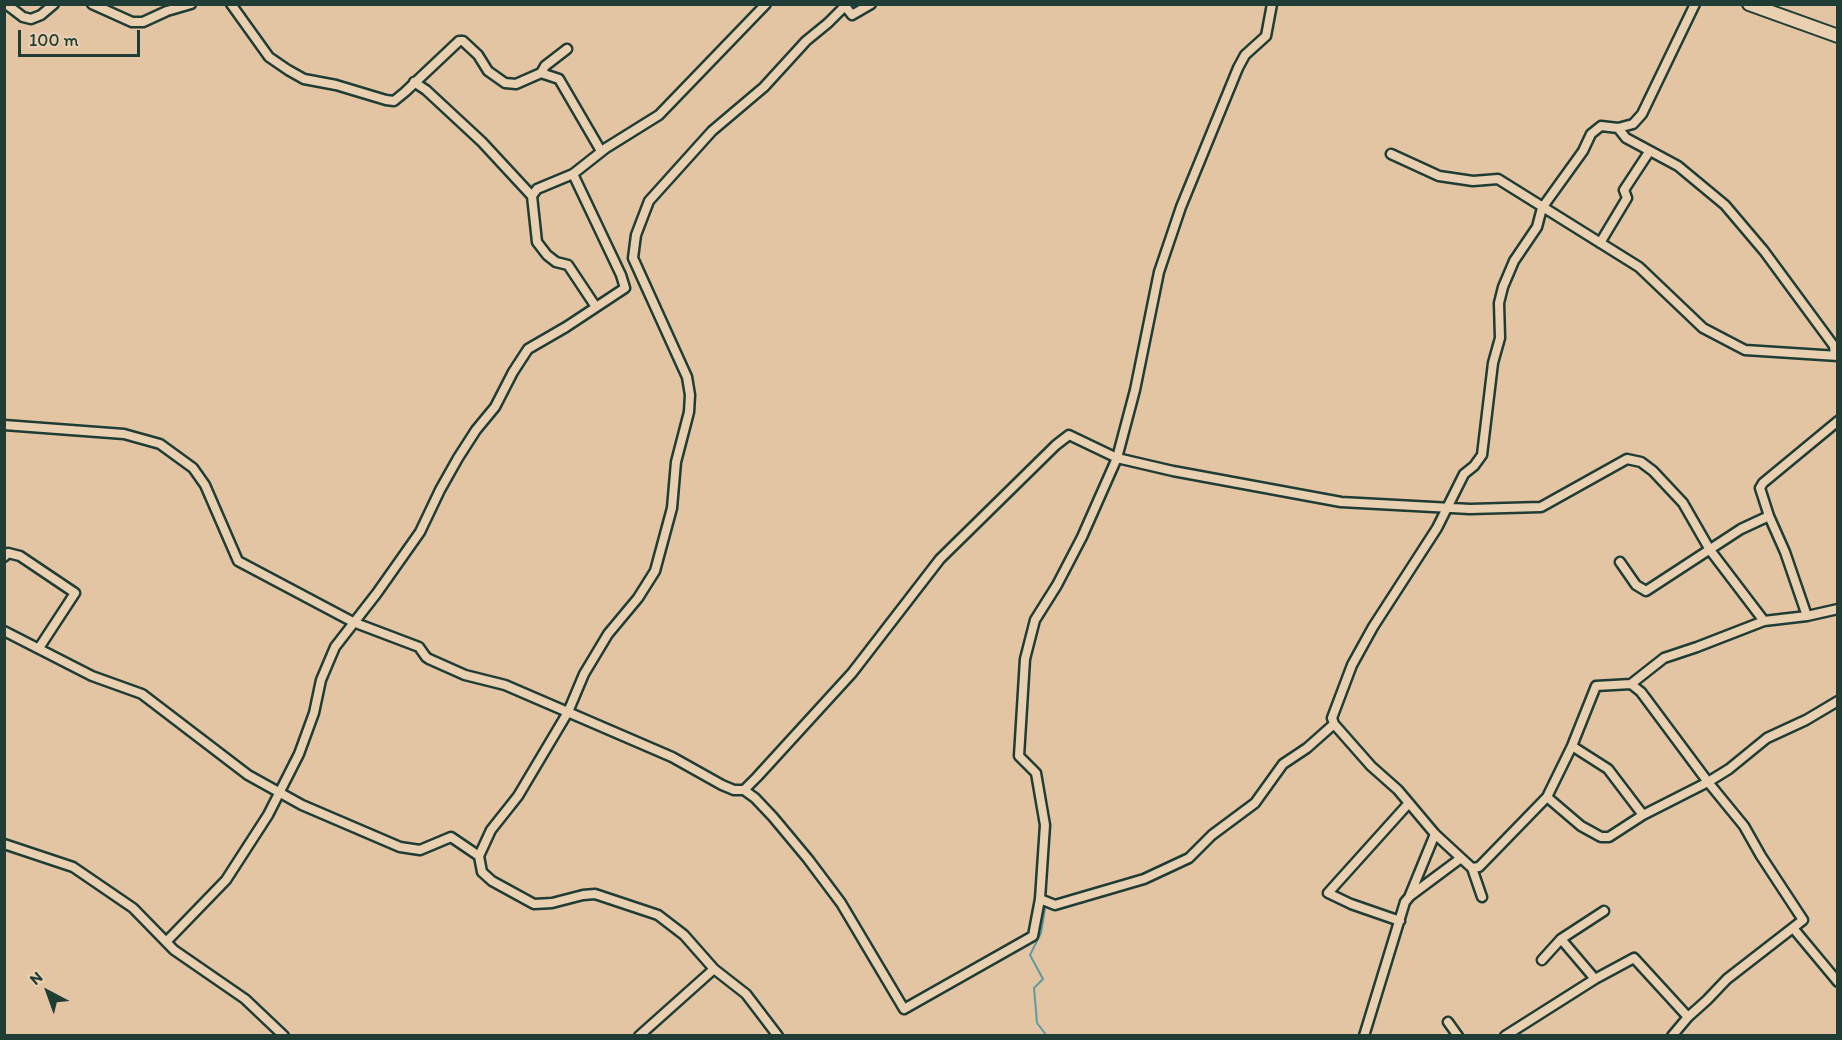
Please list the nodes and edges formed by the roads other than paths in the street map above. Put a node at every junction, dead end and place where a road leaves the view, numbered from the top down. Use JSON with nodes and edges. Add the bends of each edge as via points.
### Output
{"nodes":[{"id":1,"x":6,"y":4,"type":"edge"},
{"id":2,"x":54,"y":4,"type":"edge"},
{"id":3,"x":92,"y":4,"type":"edge"},
{"id":4,"x":191,"y":4,"type":"edge"},
{"id":5,"x":231,"y":4,"type":"edge"},
{"id":6,"x":766,"y":4,"type":"edge"},
{"id":7,"x":871,"y":4,"type":"edge"},
{"id":8,"x":1272,"y":4,"type":"edge"},
{"id":9,"x":1695,"y":4,"type":"edge"},
{"id":10,"x":1749,"y":4,"type":"edge"},
{"id":11,"x":846,"y":5,"type":"edge"},
{"id":12,"x":1770,"y":8,"type":"edge"},
{"id":13,"x":1838,"y":36,"type":"edge"},
{"id":14,"x":567,"y":49,"type":"dead end"},
{"id":15,"x":541,"y":73,"type":"junction"},
{"id":16,"x":414,"y":82,"type":"junction"},
{"id":17,"x":1617,"y":128,"type":"junction"},
{"id":18,"x":601,"y":152,"type":"junction"},
{"id":19,"x":1649,"y":152,"type":"junction"},
{"id":20,"x":1391,"y":154,"type":"dead end"},
{"id":21,"x":573,"y":174,"type":"junction"},
{"id":22,"x":532,"y":196,"type":"junction"},
{"id":23,"x":1542,"y":208,"type":"junction"},
{"id":24,"x":1600,"y":243,"type":"junction"},
{"id":25,"x":641,"y":278,"type":"junction"},
{"id":26,"x":625,"y":288,"type":"junction"},
{"id":27,"x":596,"y":307,"type":"junction"},
{"id":28,"x":1837,"y":355,"type":"edge"},
{"id":29,"x":1838,"y":421,"type":"edge"},
{"id":30,"x":4,"y":425,"type":"edge"},
{"id":31,"x":1117,"y":458,"type":"junction"},
{"id":32,"x":1447,"y":507,"type":"junction"},
{"id":33,"x":1769,"y":516,"type":"junction"},
{"id":34,"x":1710,"y":550,"type":"junction"},
{"id":35,"x":4,"y":557,"type":"edge"},
{"id":36,"x":1620,"y":562,"type":"dead end"},
{"id":37,"x":1838,"y":609,"type":"edge"},
{"id":38,"x":1807,"y":616,"type":"junction"},
{"id":39,"x":1764,"y":621,"type":"junction"},
{"id":40,"x":353,"y":622,"type":"junction"},
{"id":41,"x":4,"y":631,"type":"edge"},
{"id":42,"x":39,"y":648,"type":"junction"},
{"id":43,"x":1631,"y":684,"type":"junction"},
{"id":44,"x":1838,"y":702,"type":"edge"},
{"id":45,"x":568,"y":712,"type":"junction"},
{"id":46,"x":1334,"y":724,"type":"junction"},
{"id":47,"x":1572,"y":746,"type":"junction"},
{"id":48,"x":1708,"y":782,"type":"junction"},
{"id":49,"x":744,"y":790,"type":"junction"},
{"id":50,"x":280,"y":794,"type":"junction"},
{"id":51,"x":1547,"y":797,"type":"junction"},
{"id":52,"x":1409,"y":803,"type":"junction"},
{"id":53,"x":1643,"y":815,"type":"junction"},
{"id":54,"x":1435,"y":834,"type":"junction"},
{"id":55,"x":4,"y":844,"type":"edge"},
{"id":56,"x":479,"y":856,"type":"junction"},
{"id":57,"x":1461,"y":858,"type":"junction"},
{"id":58,"x":1472,"y":868,"type":"junction"},
{"id":59,"x":1410,"y":896,"type":"junction"},
{"id":60,"x":1482,"y":897,"type":"dead end"},
{"id":61,"x":1040,"y":899,"type":"junction"},
{"id":62,"x":1604,"y":911,"type":"dead end"},
{"id":63,"x":1400,"y":921,"type":"junction"},
{"id":64,"x":1793,"y":928,"type":"junction"},
{"id":65,"x":1561,"y":939,"type":"junction"},
{"id":66,"x":166,"y":942,"type":"junction"},
{"id":67,"x":1542,"y":960,"type":"dead end"},
{"id":68,"x":714,"y":969,"type":"junction"},
{"id":69,"x":1595,"y":979,"type":"junction"},
{"id":70,"x":1838,"y":982,"type":"edge"},
{"id":71,"x":1688,"y":1017,"type":"junction"},
{"id":72,"x":1448,"y":1022,"type":"dead end"},
{"id":73,"x":284,"y":1035,"type":"edge"},
{"id":74,"x":639,"y":1035,"type":"edge"},
{"id":75,"x":778,"y":1035,"type":"edge"},
{"id":76,"x":1364,"y":1035,"type":"edge"},
{"id":77,"x":1458,"y":1035,"type":"edge"},
{"id":78,"x":1505,"y":1035,"type":"edge"},
{"id":79,"x":1671,"y":1035,"type":"edge"}],
"edges":[{"from":1,"to":2,"type":"street","via":[[31,19]]},
{"from":3,"to":4,"type":"street","via":[[132,22],[143,22]]},
{"from":5,"to":16,"type":"street","via":[[269,57],[304,79],[394,101]]},
{"from":6,"to":18,"type":"street","via":[[660,115]]},
{"from":7,"to":11,"type":"street","via":[[852,15]]},
{"from":8,"to":31,"type":"street","via":[[1266,36],[1238,68],[1181,207],[1159,273]]},
{"from":9,"to":17,"type":"street","via":[[1642,114],[1633,124]]},
{"from":10,"to":12,"type":"main road"},
{"from":11,"to":25,"type":"street","via":[[764,87],[712,131],[649,201],[634,246],[633,258]]},
{"from":12,"to":13,"type":"main road"},
{"from":14,"to":15,"type":"street"},
{"from":15,"to":16,"type":"street","via":[[516,84],[505,82],[488,71],[478,55],[459,41]]},
{"from":15,"to":18,"type":"street","via":[[559,79]]},
{"from":16,"to":22,"type":"street","via":[[482,142]]},
{"from":17,"to":19,"type":"street"},
{"from":17,"to":23,"type":"street","via":[[1601,126],[1591,134]]},
{"from":18,"to":21,"type":"street"},
{"from":19,"to":24,"type":"street","via":[[1624,190],[1627,198]]},
{"from":19,"to":28,"type":"street","via":[[1678,166],[1725,205],[1764,250]]},
{"from":20,"to":23,"type":"street","via":[[1438,176],[1498,179]]},
{"from":21,"to":22,"type":"street","via":[[537,189]]},
{"from":21,"to":26,"type":"street"},
{"from":22,"to":27,"type":"street","via":[[537,242],[556,262],[568,264]]},
{"from":23,"to":24,"type":"street"},
{"from":23,"to":32,"type":"street","via":[[1537,227],[1514,261],[1499,303],[1500,338],[1493,363],[1482,455],[1464,474]]},
{"from":24,"to":28,"type":"street","via":[[1639,267],[1703,328],[1745,350]]},
{"from":25,"to":26,"type":"street"},
{"from":25,"to":45,"type":"street","via":[[687,377],[689,412],[676,462],[672,508],[655,570],[608,634],[584,674]]},
{"from":26,"to":27,"type":"street"},
{"from":27,"to":40,"type":"street","via":[[528,349],[495,407],[454,466],[420,532]]},
{"from":29,"to":33,"type":"street","via":[[1762,483]]},
{"from":30,"to":40,"type":"street","via":[[124,434],[160,444],[193,468],[205,485],[238,561]]},
{"from":31,"to":32,"type":"street","via":[[1341,502]]},
{"from":31,"to":49,"type":"street","via":[[1069,435],[1056,445],[940,559],[852,673]]},
{"from":31,"to":61,"type":"street","via":[[1082,537],[1035,620],[1025,659],[1019,756],[1036,773],[1045,825]]},
{"from":32,"to":34,"type":"street","via":[[1541,507],[1617,464],[1634,460],[1653,471],[1683,503]]},
{"from":32,"to":46,"type":"street","via":[[1352,665],[1332,718]]},
{"from":33,"to":34,"type":"street"},
{"from":33,"to":38,"type":"street"},
{"from":34,"to":36,"type":"street","via":[[1646,591],[1636,585]]},
{"from":34,"to":39,"type":"street"},
{"from":35,"to":42,"type":"street","via":[[8,553],[20,556],[75,593]]},
{"from":37,"to":38,"type":"street"},
{"from":38,"to":39,"type":"street"},
{"from":39,"to":43,"type":"street","via":[[1664,658]]},
{"from":40,"to":45,"type":"street","via":[[419,647],[426,657],[456,671],[505,685]]},
{"from":40,"to":50,"type":"street","via":[[327,664],[314,712]]},
{"from":41,"to":42,"type":"street"},
{"from":42,"to":50,"type":"street","via":[[92,676],[142,694],[248,775]]},
{"from":43,"to":47,"type":"street","via":[[1596,686]]},
{"from":43,"to":48,"type":"street"},
{"from":44,"to":48,"type":"street","via":[[1767,738]]},
{"from":45,"to":49,"type":"street","via":[[672,757],[722,785]]},
{"from":45,"to":56,"type":"street","via":[[518,795],[491,830]]},
{"from":46,"to":52,"type":"street"},
{"from":46,"to":61,"type":"street","via":[[1283,764],[1255,802],[1212,835],[1190,858],[1144,879],[1055,905]]},
{"from":47,"to":51,"type":"street"},
{"from":47,"to":53,"type":"street","via":[[1608,769]]},
{"from":48,"to":53,"type":"street"},
{"from":48,"to":64,"type":"street","via":[[1744,826],[1803,921]]},
{"from":49,"to":61,"type":"street","via":[[773,817],[834,894],[904,1009],[1033,936]]},
{"from":50,"to":56,"type":"street","via":[[400,847],[420,850],[451,837]]},
{"from":50,"to":66,"type":"street","via":[[226,880]]},
{"from":51,"to":53,"type":"street","via":[[1581,826],[1601,837],[1619,832]]},
{"from":51,"to":58,"type":"street","via":[[1479,867]]},
{"from":52,"to":54,"type":"street"},
{"from":52,"to":63,"type":"street","via":[[1328,893]]},
{"from":54,"to":57,"type":"street"},
{"from":54,"to":59,"type":"street"},
{"from":55,"to":66,"type":"street","via":[[73,867],[133,908]]},
{"from":56,"to":68,"type":"street","via":[[482,872],[492,881],[534,904],[595,894],[658,915],[684,935]]},
{"from":57,"to":58,"type":"street"},
{"from":57,"to":59,"type":"street"},
{"from":58,"to":60,"type":"street"},
{"from":59,"to":63,"type":"street"},
{"from":62,"to":65,"type":"street"},
{"from":63,"to":76,"type":"street"},
{"from":64,"to":70,"type":"street"},
{"from":64,"to":71,"type":"street","via":[[1727,979]]},
{"from":65,"to":67,"type":"street"},
{"from":65,"to":69,"type":"street"},
{"from":66,"to":73,"type":"street","via":[[245,999]]},
{"from":68,"to":74,"type":"street"},
{"from":68,"to":75,"type":"street","via":[[746,994]]},
{"from":69,"to":71,"type":"street","via":[[1634,958]]},
{"from":69,"to":78,"type":"street"},
{"from":71,"to":79,"type":"street"},
{"from":72,"to":77,"type":"street"}]}
